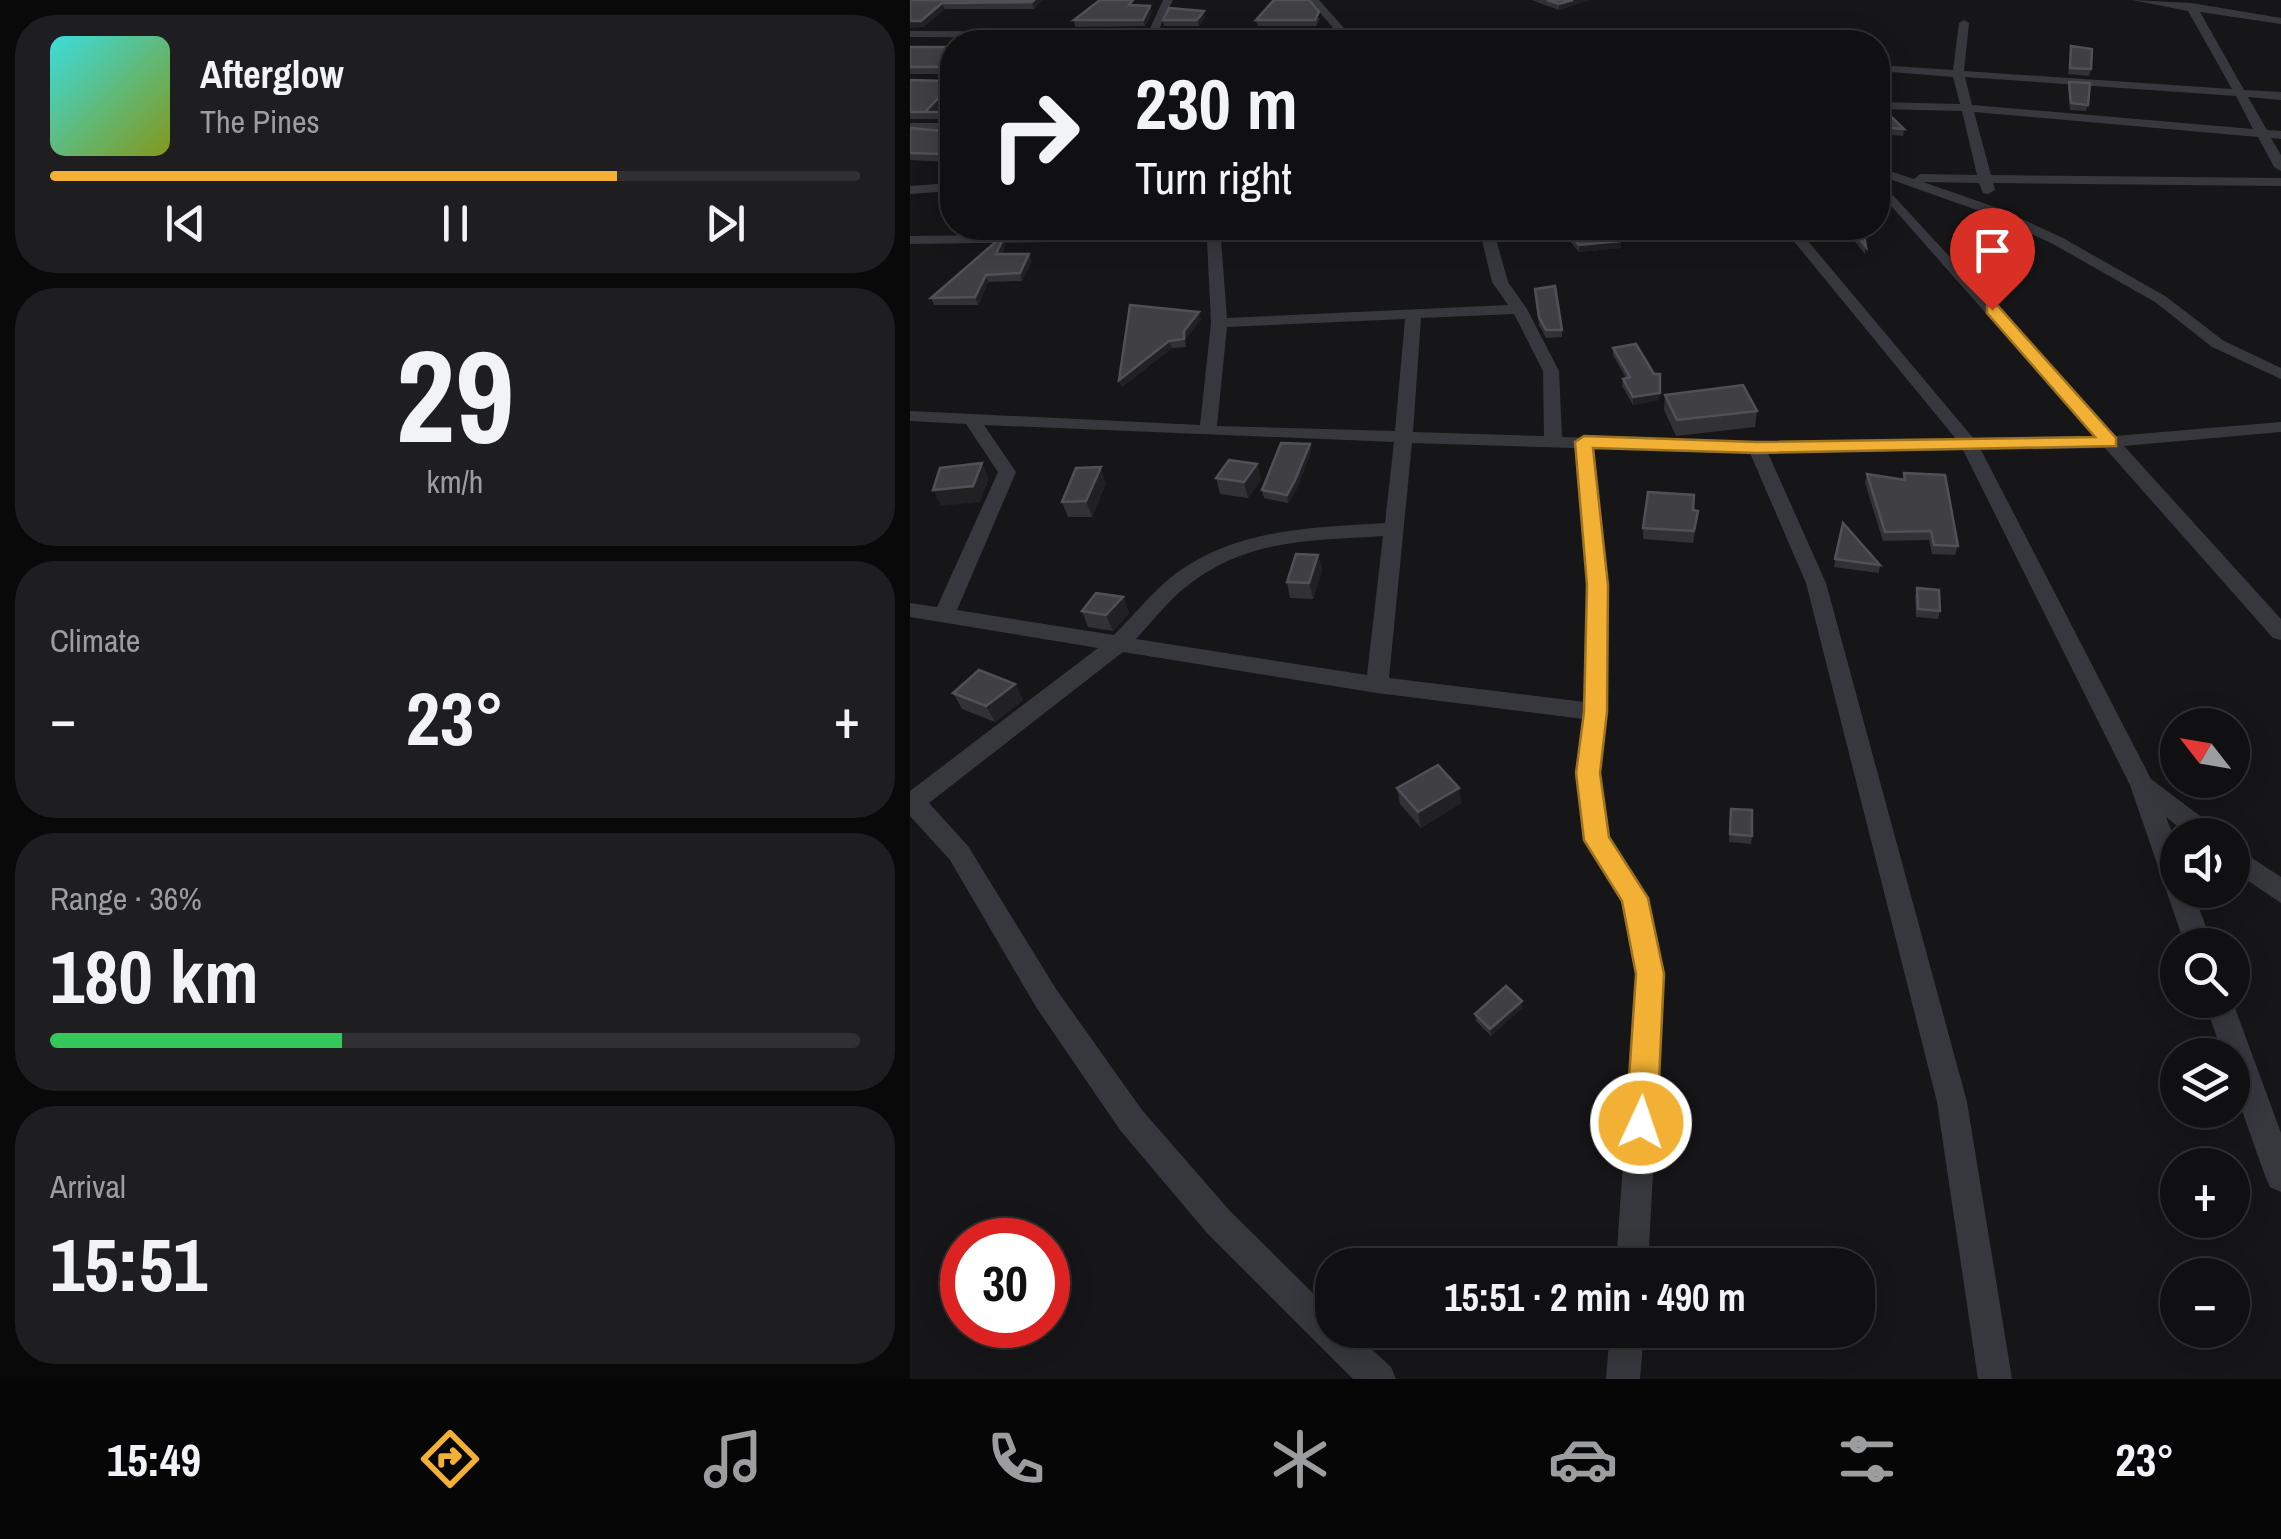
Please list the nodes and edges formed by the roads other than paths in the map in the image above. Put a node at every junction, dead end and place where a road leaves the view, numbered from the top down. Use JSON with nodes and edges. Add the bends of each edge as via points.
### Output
{"nodes":[{"id":1,"x":1168,"y":0,"type":"edge"},
{"id":2,"x":1314,"y":0,"type":"edge"},
{"id":3,"x":2137,"y":0,"type":"edge"},
{"id":4,"x":2190,"y":6,"type":"junction"},
{"id":5,"x":1964,"y":22,"type":"dead end"},
{"id":6,"x":2200,"y":22,"type":"junction"},
{"id":7,"x":2281,"y":22,"type":"edge"},
{"id":8,"x":1153,"y":30,"type":"edge"},
{"id":9,"x":1339,"y":30,"type":"edge"},
{"id":10,"x":910,"y":34,"type":"edge"},
{"id":11,"x":940,"y":34,"type":"edge"},
{"id":12,"x":2271,"y":34,"type":"dead end"},
{"id":13,"x":1890,"y":69,"type":"edge"},
{"id":14,"x":1958,"y":72,"type":"junction"},
{"id":15,"x":2236,"y":92,"type":"junction"},
{"id":16,"x":2281,"y":96,"type":"edge"},
{"id":17,"x":1890,"y":106,"type":"edge"},
{"id":18,"x":1967,"y":108,"type":"junction"},
{"id":19,"x":940,"y":127,"type":"edge"},
{"id":20,"x":910,"y":128,"type":"edge"},
{"id":21,"x":2262,"y":134,"type":"junction"},
{"id":22,"x":2281,"y":135,"type":"edge"},
{"id":23,"x":2281,"y":167,"type":"edge"},
{"id":24,"x":1890,"y":175,"type":"edge"},
{"id":25,"x":1897,"y":178,"type":"junction"},
{"id":26,"x":1985,"y":178,"type":"junction"},
{"id":27,"x":2281,"y":182,"type":"edge"},
{"id":28,"x":940,"y":188,"type":"edge"},
{"id":29,"x":910,"y":190,"type":"edge"},
{"id":30,"x":1890,"y":196,"type":"edge"},
{"id":31,"x":1993,"y":212,"type":"junction"},
{"id":32,"x":1080,"y":240,"type":"edge"},
{"id":33,"x":1214,"y":240,"type":"edge"},
{"id":34,"x":1489,"y":240,"type":"edge"},
{"id":35,"x":1800,"y":240,"type":"edge"},
{"id":36,"x":913,"y":245,"type":"edge"},
{"id":37,"x":1519,"y":308,"type":"junction"},
{"id":38,"x":1413,"y":314,"type":"junction"},
{"id":39,"x":1219,"y":323,"type":"junction"},
{"id":40,"x":2281,"y":374,"type":"edge"},
{"id":41,"x":910,"y":416,"type":"edge"},
{"id":42,"x":970,"y":418,"type":"junction"},
{"id":43,"x":2281,"y":427,"type":"edge"},
{"id":44,"x":1208,"y":431,"type":"junction"},
{"id":45,"x":1404,"y":436,"type":"junction"},
{"id":46,"x":1554,"y":440,"type":"junction"},
{"id":47,"x":1584,"y":442,"type":"junction"},
{"id":48,"x":2110,"y":442,"type":"junction"},
{"id":49,"x":1970,"y":444,"type":"junction"},
{"id":50,"x":1757,"y":448,"type":"junction"},
{"id":51,"x":1394,"y":529,"type":"junction"},
{"id":52,"x":910,"y":610,"type":"edge"},
{"id":53,"x":944,"y":615,"type":"junction"},
{"id":54,"x":2281,"y":634,"type":"edge"},
{"id":55,"x":1118,"y":644,"type":"junction"},
{"id":56,"x":1376,"y":684,"type":"junction"},
{"id":57,"x":1596,"y":712,"type":"junction"},
{"id":58,"x":2142,"y":785,"type":"junction"},
{"id":59,"x":911,"y":802,"type":"edge"},
{"id":60,"x":2185,"y":818,"type":"edge"},
{"id":61,"x":2160,"y":836,"type":"edge"},
{"id":62,"x":2250,"y":869,"type":"edge"},
{"id":63,"x":2281,"y":892,"type":"edge"},
{"id":64,"x":2224,"y":1018,"type":"edge"},
{"id":65,"x":2281,"y":1176,"type":"edge"},
{"id":66,"x":1633,"y":1248,"type":"edge"},
{"id":67,"x":1626,"y":1348,"type":"edge"},
{"id":68,"x":1380,"y":1379,"type":"edge"},
{"id":69,"x":1623,"y":1379,"type":"edge"},
{"id":70,"x":1995,"y":1379,"type":"edge"}],
"edges":[{"from":1,"to":8,"type":"street"},
{"from":2,"to":9,"type":"street"},
{"from":3,"to":4,"type":"street"},
{"from":4,"to":6,"type":"street"},
{"from":4,"to":7,"type":"street"},
{"from":5,"to":14,"type":"street"},
{"from":6,"to":12,"type":"street"},
{"from":6,"to":15,"type":"street"},
{"from":10,"to":11,"type":"street"},
{"from":13,"to":14,"type":"street"},
{"from":14,"to":15,"type":"street"},
{"from":14,"to":18,"type":"street"},
{"from":15,"to":16,"type":"street"},
{"from":15,"to":21,"type":"street"},
{"from":17,"to":18,"type":"street"},
{"from":18,"to":21,"type":"street"},
{"from":18,"to":26,"type":"street"},
{"from":19,"to":20,"type":"street"},
{"from":21,"to":22,"type":"street"},
{"from":21,"to":23,"type":"street"},
{"from":24,"to":25,"type":"street"},
{"from":25,"to":26,"type":"street"},
{"from":25,"to":31,"type":"street"},
{"from":26,"to":27,"type":"street"},
{"from":26,"to":31,"type":"street"},
{"from":28,"to":29,"type":"street"},
{"from":30,"to":48,"type":"street"},
{"from":31,"to":40,"type":"street","via":[[2075,251],[2160,299],[2218,344]]},
{"from":32,"to":36,"type":"street"},
{"from":33,"to":39,"type":"street"},
{"from":34,"to":37,"type":"street","via":[[1500,282]]},
{"from":35,"to":49,"type":"street"},
{"from":37,"to":38,"type":"street"},
{"from":37,"to":46,"type":"street","via":[[1551,371]]},
{"from":38,"to":39,"type":"street"},
{"from":38,"to":45,"type":"street"},
{"from":39,"to":44,"type":"street"},
{"from":41,"to":42,"type":"street"},
{"from":42,"to":44,"type":"street"},
{"from":42,"to":53,"type":"street","via":[[1007,472]]},
{"from":43,"to":48,"type":"street"},
{"from":44,"to":45,"type":"street"},
{"from":45,"to":46,"type":"street"},
{"from":45,"to":51,"type":"street"},
{"from":46,"to":47,"type":"street"},
{"from":47,"to":50,"type":"street"},
{"from":47,"to":57,"type":"street","via":[[1597,585]]},
{"from":48,"to":49,"type":"street"},
{"from":48,"to":54,"type":"street"},
{"from":49,"to":50,"type":"street"},
{"from":49,"to":58,"type":"street"},
{"from":50,"to":70,"type":"street","via":[[1816,583],[1952,1102]]},
{"from":51,"to":55,"type":"street","via":[[1272,537],[1214,559],[1181,580]]},
{"from":51,"to":56,"type":"street"},
{"from":52,"to":53,"type":"street"},
{"from":53,"to":55,"type":"street"},
{"from":55,"to":56,"type":"street"},
{"from":55,"to":59,"type":"street"},
{"from":56,"to":57,"type":"street"},
{"from":57,"to":66,"type":"street","via":[[1588,773],[1597,840],[1635,898],[1650,974]]},
{"from":58,"to":60,"type":"street"},
{"from":58,"to":61,"type":"street"},
{"from":59,"to":68,"type":"street","via":[[936,822],[966,863],[1018,954],[1131,1120],[1285,1292]]},
{"from":62,"to":63,"type":"street"},
{"from":64,"to":65,"type":"street"},
{"from":67,"to":69,"type":"street"}]}
